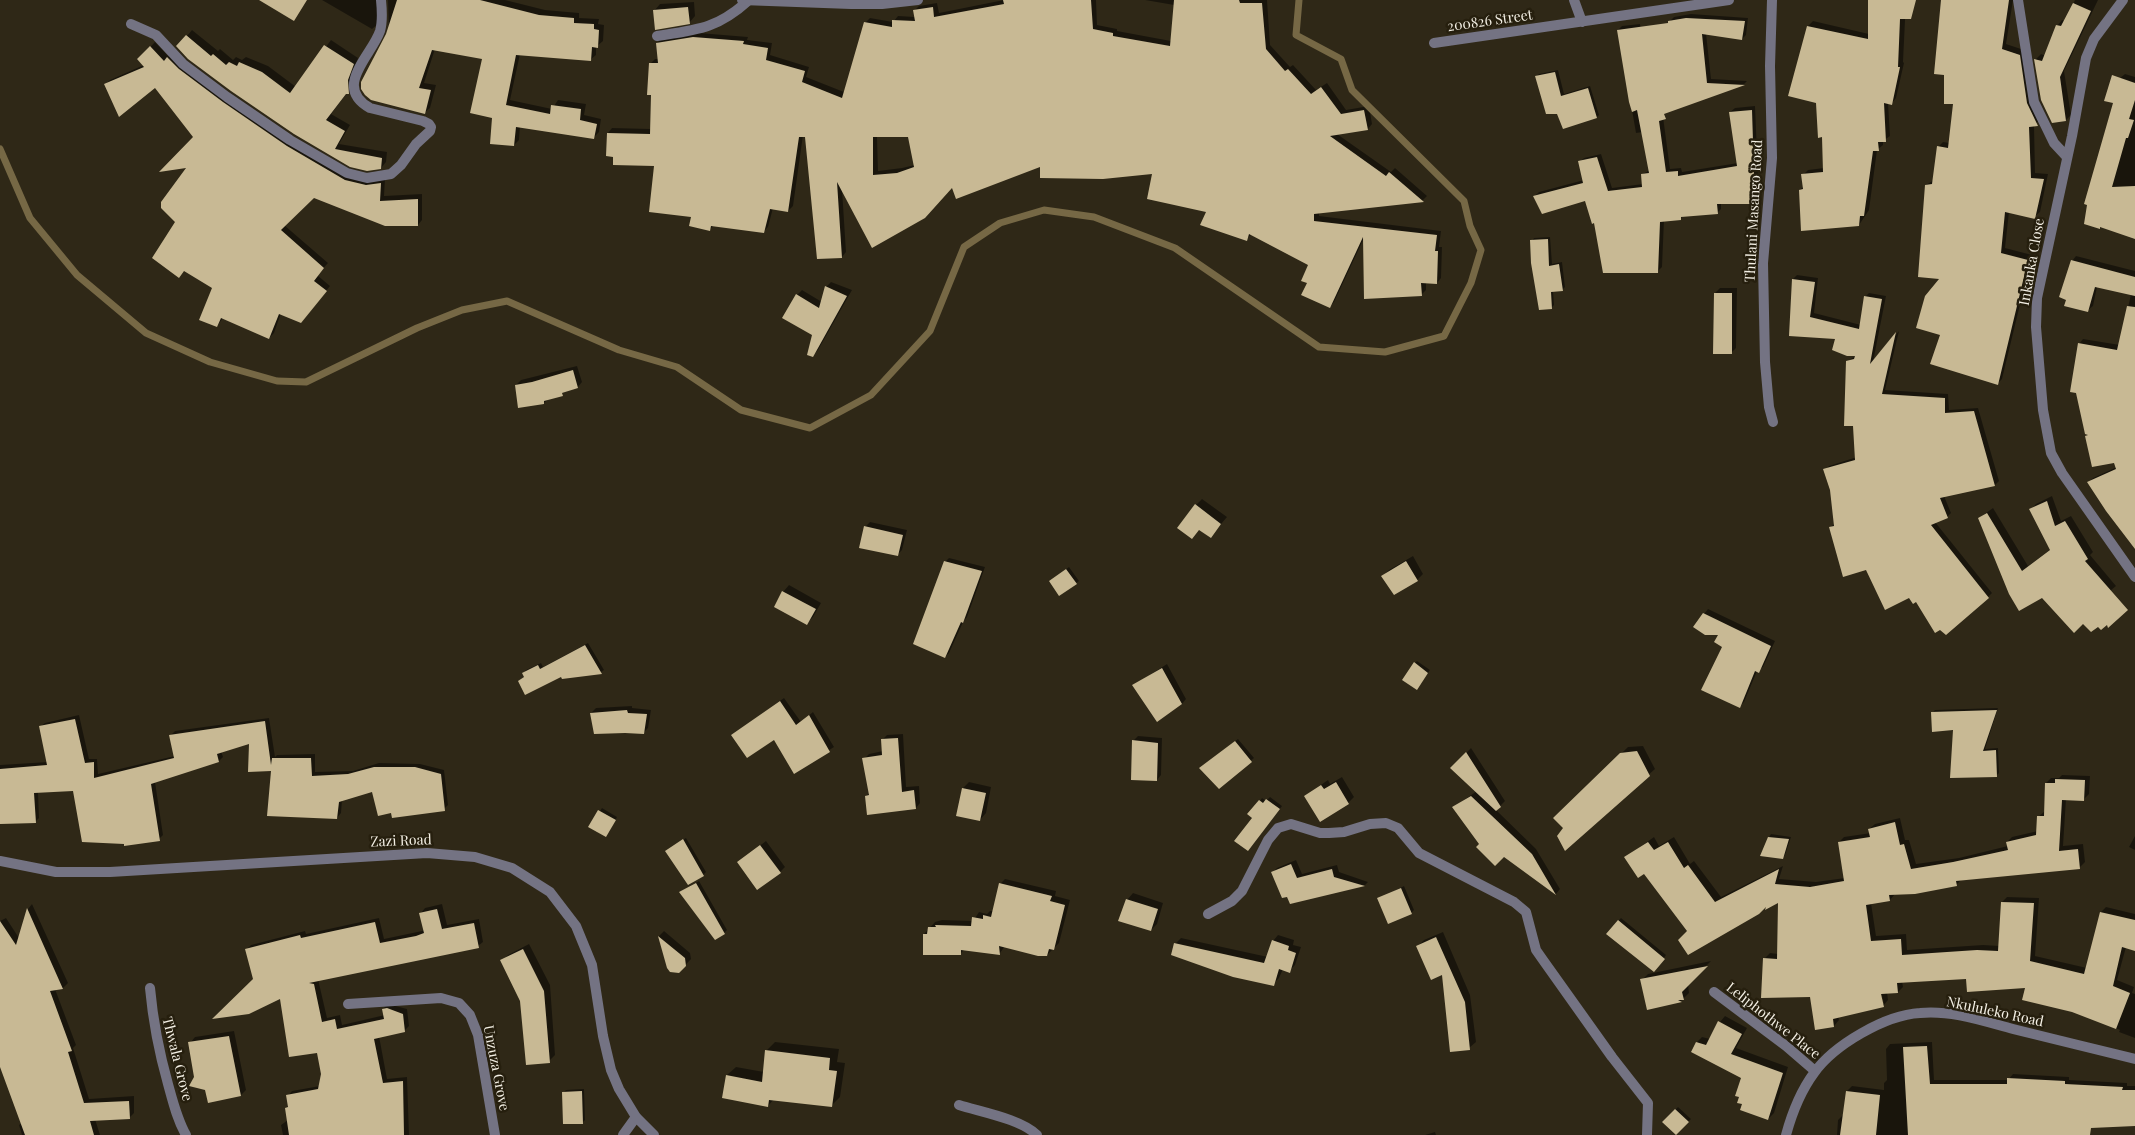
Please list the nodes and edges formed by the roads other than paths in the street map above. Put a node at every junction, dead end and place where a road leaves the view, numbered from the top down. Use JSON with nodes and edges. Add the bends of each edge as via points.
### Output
{"nodes":[{"id":1,"x":381,"y":0,"type":"edge"},
{"id":2,"x":742,"y":0,"type":"edge"},
{"id":3,"x":749,"y":0,"type":"edge"},
{"id":4,"x":918,"y":0,"type":"edge"},
{"id":5,"x":1574,"y":0,"type":"edge"},
{"id":6,"x":1729,"y":0,"type":"edge"},
{"id":7,"x":1772,"y":0,"type":"edge"},
{"id":8,"x":2018,"y":0,"type":"edge"},
{"id":9,"x":2124,"y":0,"type":"edge"},
{"id":10,"x":1582,"y":22,"type":"junction"},
{"id":11,"x":131,"y":24,"type":"dead end"},
{"id":12,"x":657,"y":36,"type":"dead end"},
{"id":13,"x":1434,"y":43,"type":"dead end"},
{"id":14,"x":2067,"y":157,"type":"junction"},
{"id":15,"x":1773,"y":422,"type":"dead end"},
{"id":16,"x":2135,"y":577,"type":"edge"},
{"id":17,"x":0,"y":861,"type":"edge"},
{"id":18,"x":1208,"y":914,"type":"dead end"},
{"id":19,"x":150,"y":988,"type":"dead end"},
{"id":20,"x":1714,"y":992,"type":"dead end"},
{"id":21,"x":348,"y":1004,"type":"dead end"},
{"id":22,"x":2135,"y":1059,"type":"edge"},
{"id":23,"x":1815,"y":1071,"type":"junction"},
{"id":24,"x":959,"y":1105,"type":"dead end"},
{"id":25,"x":636,"y":1117,"type":"junction"},
{"id":26,"x":186,"y":1135,"type":"edge"},
{"id":27,"x":495,"y":1135,"type":"edge"},
{"id":28,"x":623,"y":1135,"type":"edge"},
{"id":29,"x":654,"y":1135,"type":"edge"},
{"id":30,"x":1037,"y":1135,"type":"edge"},
{"id":31,"x":1647,"y":1135,"type":"edge"},
{"id":32,"x":1786,"y":1135,"type":"edge"}],
"edges":[{"from":1,"to":11,"type":"street","via":[[380,30],[354,78],[356,94],[362,104],[370,108],[423,121],[431,127],[395,171],[374,178],[347,173],[290,140],[183,64],[156,35]]},
{"from":2,"to":3,"type":"street"},
{"from":3,"to":4,"type":"street","via":[[866,4]]},
{"from":3,"to":12,"type":"street","via":[[712,26]]},
{"from":5,"to":10,"type":"street"},
{"from":6,"to":10,"type":"street","name":"200826 Street"},
{"from":7,"to":15,"type":"street","name":"Thulani Masango Road","via":[[1772,158],[1763,263],[1764,362]]},
{"from":8,"to":14,"type":"street","via":[[2034,102],[2054,143]]},
{"from":9,"to":14,"type":"street","name":"Inkanka Close","via":[[2094,39],[2086,58]]},
{"from":10,"to":13,"type":"street","name":"200826 Street"},
{"from":14,"to":16,"type":"street","name":"Inkanka Close","via":[[2037,298],[2036,328],[2043,410],[2052,453],[2062,473]]},
{"from":17,"to":25,"type":"street","name":"Zazi Road","via":[[56,872],[110,872],[428,852],[474,857],[512,868],[550,892],[576,926],[592,964],[611,1070]]},
{"from":18,"to":31,"type":"street","via":[[1232,901],[1242,891],[1268,840],[1278,828],[1291,824],[1320,833],[1344,832],[1370,824],[1386,823],[1398,828],[1419,853],[1514,902],[1526,912],[1536,950],[1648,1103]]},
{"from":19,"to":26,"type":"street","name":"Thwala Grove","via":[[153,1023],[162,1060],[179,1122]]},
{"from":20,"to":23,"type":"street","name":"Leliphothwe Place"},
{"from":21,"to":27,"type":"street","name":"Unzuza Grove","via":[[441,998],[459,1003],[470,1015],[478,1035]]},
{"from":22,"to":23,"type":"street","name":"Nkululeko Road","via":[[1952,1014],[1920,1013],[1895,1017],[1870,1029],[1844,1045]]},
{"from":23,"to":32,"type":"street","name":"Nkululeko Road","via":[[1790,1116]]},
{"from":24,"to":30,"type":"street","via":[[1012,1121]]},
{"from":25,"to":28,"type":"street"},
{"from":25,"to":29,"type":"street","name":"Zazi Road"}]}
